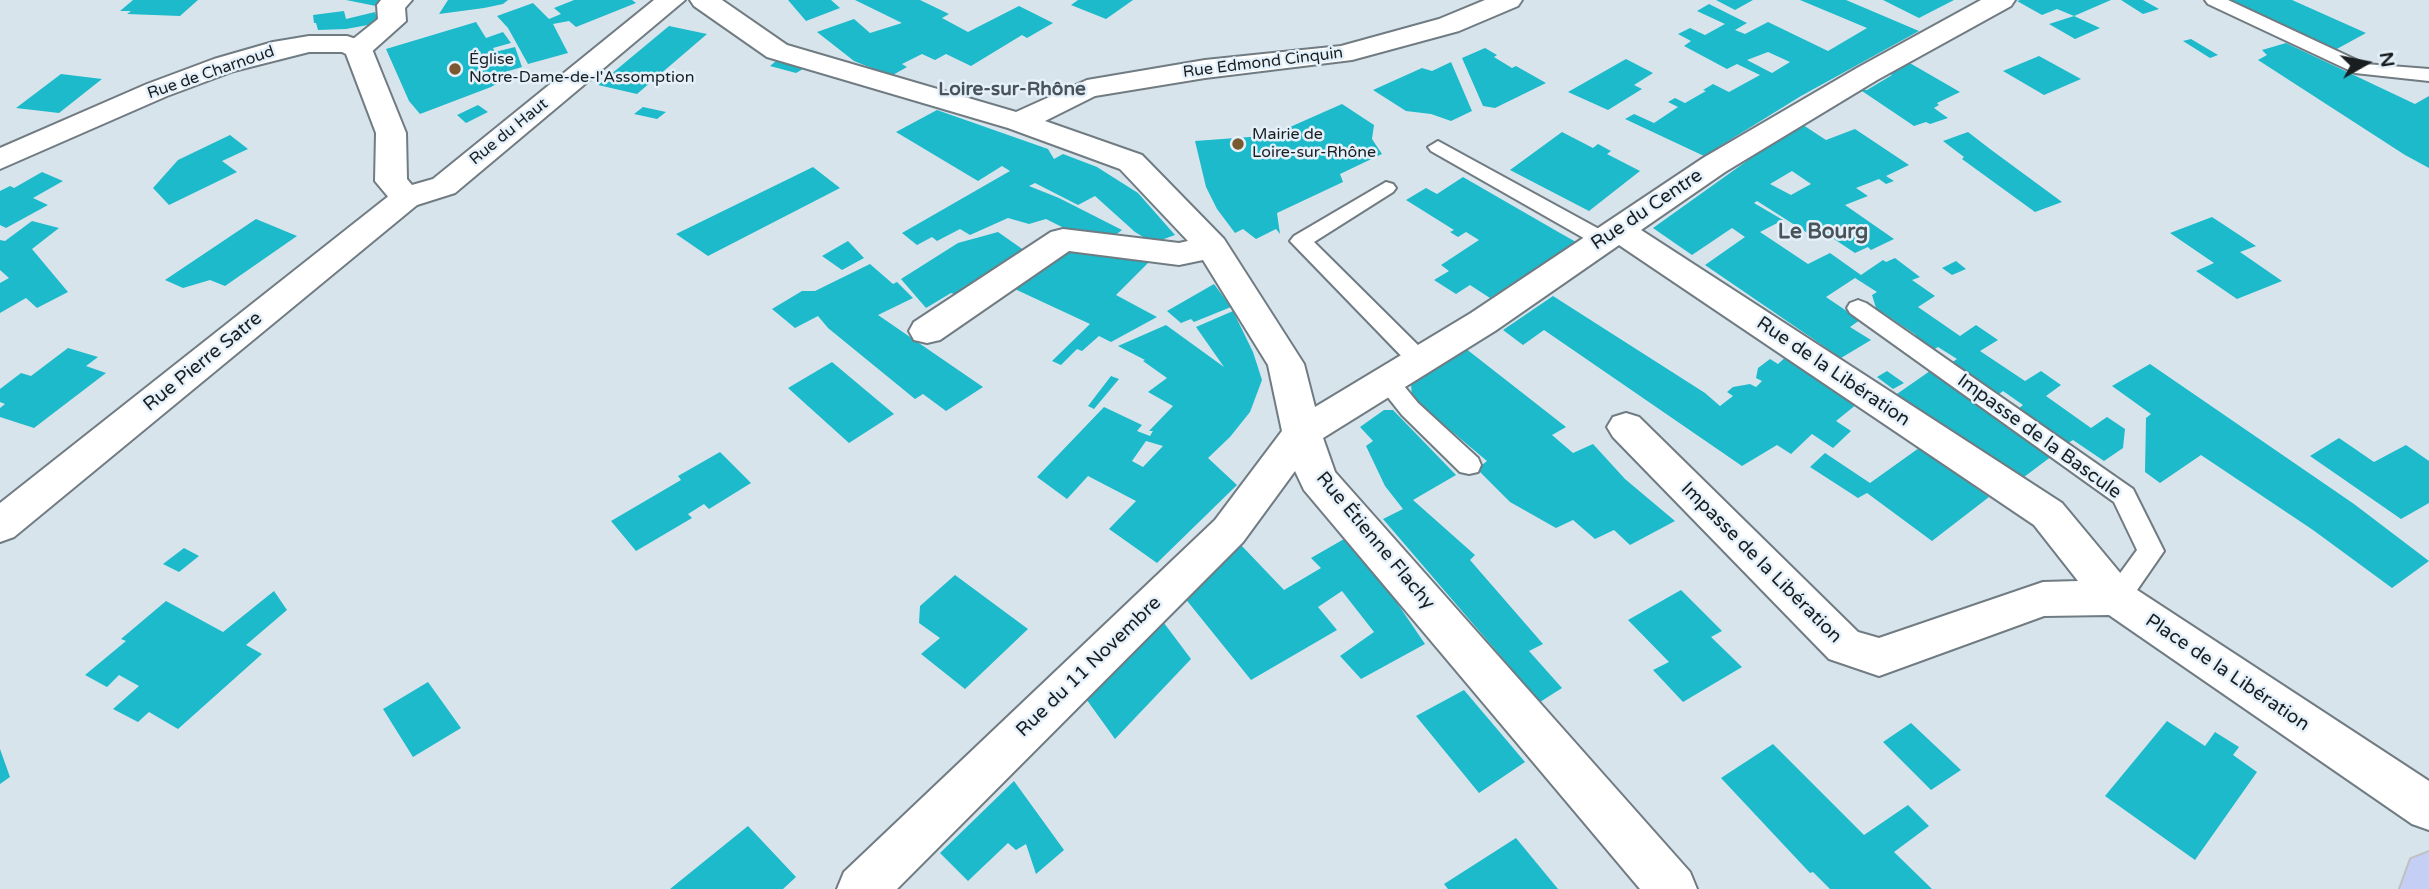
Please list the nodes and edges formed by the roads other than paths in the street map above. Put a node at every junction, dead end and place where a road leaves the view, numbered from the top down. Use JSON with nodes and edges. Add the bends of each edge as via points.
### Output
{"nodes":[{"id":1,"x":398,"y":0,"type":"edge"},
{"id":2,"x":671,"y":0,"type":"edge"},
{"id":3,"x":704,"y":0,"type":"edge"},
{"id":4,"x":1508,"y":0,"type":"edge"},
{"id":5,"x":2000,"y":0,"type":"edge"},
{"id":6,"x":2214,"y":0,"type":"edge"},
{"id":7,"x":358,"y":50,"type":"junction"},
{"id":8,"x":2429,"y":75,"type":"edge"},
{"id":9,"x":1019,"y":122,"type":"junction"},
{"id":10,"x":1438,"y":148,"type":"dead end"},
{"id":11,"x":0,"y":160,"type":"edge"},
{"id":12,"x":1386,"y":188,"type":"dead end"},
{"id":13,"x":406,"y":198,"type":"junction"},
{"id":14,"x":1611,"y":235,"type":"junction"},
{"id":15,"x":1212,"y":247,"type":"junction"},
{"id":16,"x":1857,"y":308,"type":"dead end"},
{"id":17,"x":927,"y":331,"type":"dead end"},
{"id":18,"x":1420,"y":360,"type":"junction"},
{"id":19,"x":1387,"y":381,"type":"junction"},
{"id":20,"x":1626,"y":427,"type":"dead end"},
{"id":21,"x":1302,"y":433,"type":"junction"},
{"id":22,"x":1469,"y":465,"type":"dead end"},
{"id":23,"x":2048,"y":514,"type":"joint"},
{"id":24,"x":0,"y":526,"type":"edge"},
{"id":25,"x":2116,"y":598,"type":"junction"},
{"id":26,"x":2429,"y":808,"type":"edge"},
{"id":27,"x":2429,"y":876,"type":"edge"},
{"id":28,"x":862,"y":889,"type":"edge"},
{"id":29,"x":1672,"y":889,"type":"edge"},
{"id":30,"x":2425,"y":889,"type":"edge"}],
"edges":[{"from":1,"to":7,"type":"street","via":[[391,5],[392,21]]},
{"from":2,"to":13,"type":"street","name":"Rue du Haut","via":[[444,186]]},
{"from":3,"to":9,"type":"street","name":"Rue Étienne Flachy","via":[[777,51]]},
{"from":4,"to":9,"type":"street","name":"Rue Edmond Cinquin","via":[[1449,25],[1342,54],[1205,69],[1087,89]]},
{"from":5,"to":14,"type":"street","name":"Rue du Centre","via":[[1714,165]]},
{"from":6,"to":8,"type":"lane","via":[[2361,69]]},
{"from":7,"to":11,"type":"street","name":"Rue de Charnoud","via":[[347,44],[309,44],[239,60],[157,90]]},
{"from":7,"to":13,"type":"street","via":[[391,133],[391,181]]},
{"from":9,"to":15,"type":"street","name":"Rue Étienne Flachy","via":[[1131,162]]},
{"from":10,"to":14,"type":"lane"},
{"from":12,"to":18,"type":"lane","via":[[1301,241]]},
{"from":13,"to":24,"type":"street","name":"Rue Pierre Satre"},
{"from":14,"to":18,"type":"street","name":"Rue du Centre"},
{"from":14,"to":23,"type":"street","name":"Rue de la Libération"},
{"from":15,"to":17,"type":"street","via":[[1179,254],[1063,240]]},
{"from":15,"to":21,"type":"street","name":"Rue Étienne Flachy","via":[[1286,364]]},
{"from":16,"to":25,"type":"lane","name":"Impasse de la Bascule","via":[[2124,496],[2151,551]]},
{"from":18,"to":19,"type":"street","name":"Rue du Centre"},
{"from":19,"to":21,"type":"street","name":"Rue du Centre"},
{"from":19,"to":22,"type":"lane"},
{"from":20,"to":25,"type":"street","name":"Impasse de la Libération","via":[[1844,646],[1879,657],[2043,599]]},
{"from":21,"to":28,"type":"street","name":"Rue du 11 Novembre","via":[[1229,531]]},
{"from":21,"to":29,"type":"street","name":"Rue Étienne Flachy","via":[[1318,479]]},
{"from":23,"to":25,"type":"street","name":"Place de la Libération"},
{"from":25,"to":26,"type":"street","name":"Place de la Libération"},
{"from":27,"to":30,"type":"main road"}]}
